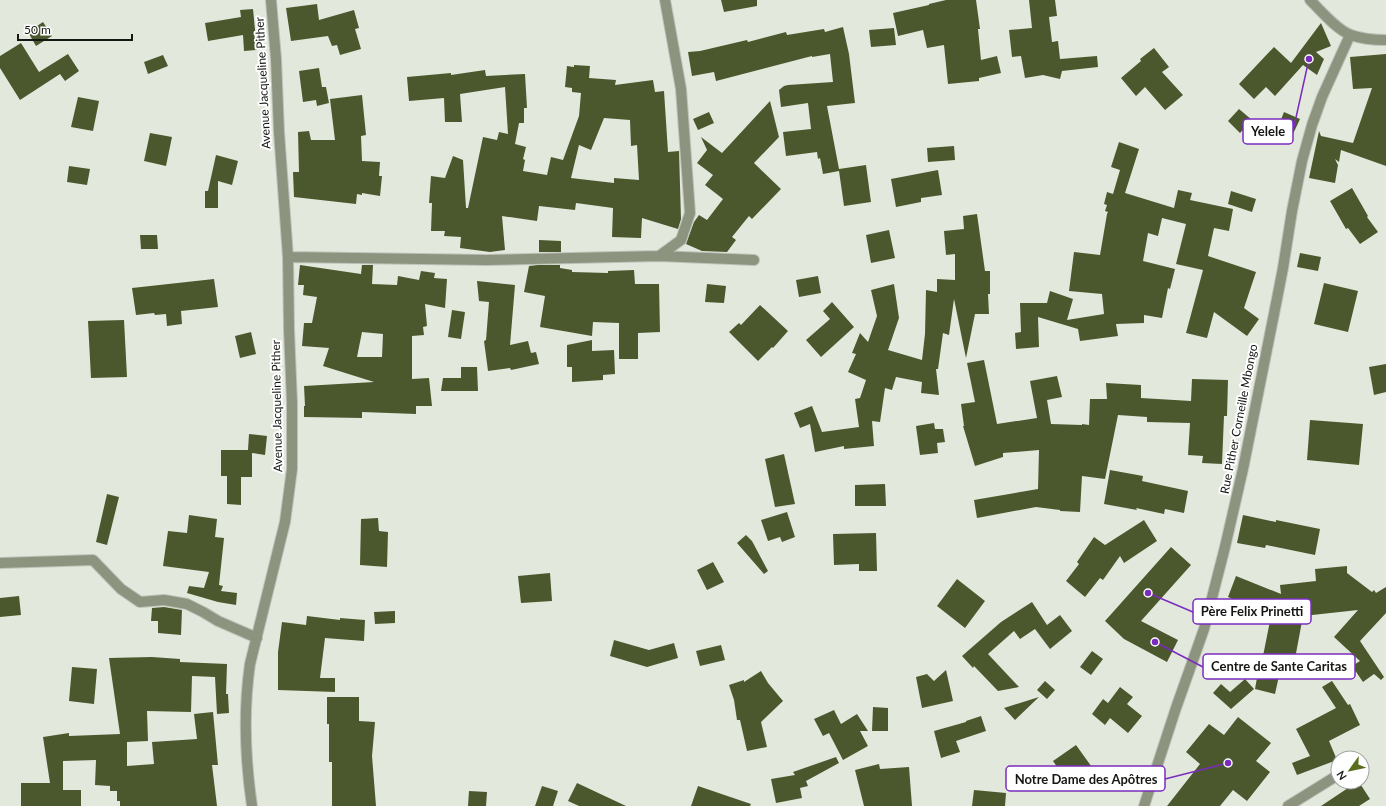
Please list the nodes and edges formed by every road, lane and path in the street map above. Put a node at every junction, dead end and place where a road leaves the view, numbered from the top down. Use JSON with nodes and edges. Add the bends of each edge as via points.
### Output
{"nodes":[{"id":1,"x":271,"y":0,"type":"edge"},
{"id":2,"x":665,"y":0,"type":"edge"},
{"id":3,"x":1310,"y":0,"type":"edge"},
{"id":4,"x":1350,"y":35,"type":"junction"},
{"id":5,"x":1386,"y":40,"type":"edge"},
{"id":6,"x":288,"y":256,"type":"junction"},
{"id":7,"x":659,"y":256,"type":"junction"},
{"id":8,"x":754,"y":260,"type":"dead end"},
{"id":9,"x":0,"y":563,"type":"edge"},
{"id":10,"x":256,"y":638,"type":"junction"},
{"id":11,"x":1330,"y":780,"type":"edge"},
{"id":12,"x":252,"y":806,"type":"edge"},
{"id":13,"x":1144,"y":806,"type":"edge"},
{"id":14,"x":1288,"y":806,"type":"edge"}],
"edges":[{"from":1,"to":6,"type":"street","name":"Avenue Jacqueline Pither"},
{"from":2,"to":7,"type":"street","via":[[681,89],[690,213],[681,240]]},
{"from":3,"to":4,"type":"street"},
{"from":4,"to":5,"type":"street"},
{"from":4,"to":13,"type":"street","name":"Rue Pither Corneille Mbongo","via":[[1322,97],[1302,161],[1282,276],[1235,506],[1204,629]]},
{"from":6,"to":7,"type":"street","via":[[487,260]]},
{"from":6,"to":10,"type":"street","name":"Avenue Jacqueline Pither","via":[[292,469],[285,522]]},
{"from":7,"to":8,"type":"street"},
{"from":9,"to":10,"type":"street","via":[[93,560],[121,589],[140,602],[164,600],[187,604]]},
{"from":10,"to":12,"type":"street","name":"Avenue Jacqueline Pither","via":[[247,683],[245,722],[246,762]]},
{"from":11,"to":14,"type":"street"}]}
